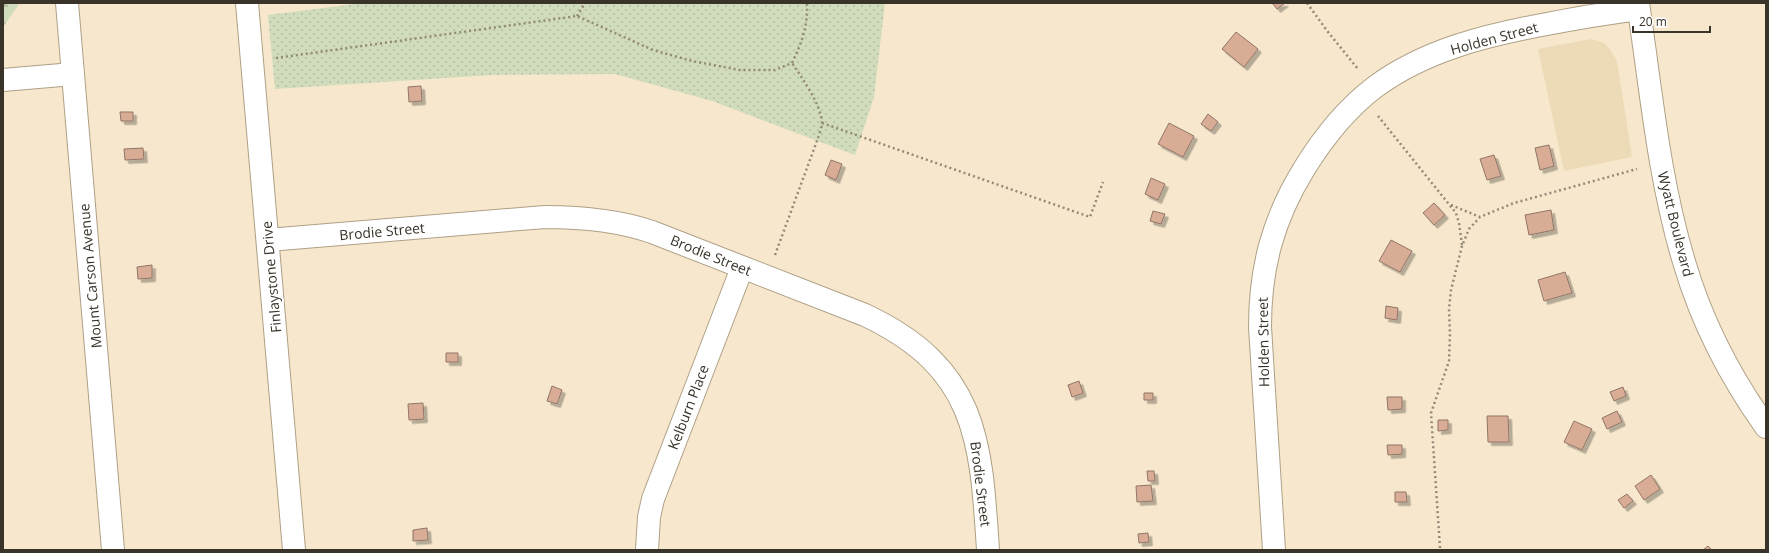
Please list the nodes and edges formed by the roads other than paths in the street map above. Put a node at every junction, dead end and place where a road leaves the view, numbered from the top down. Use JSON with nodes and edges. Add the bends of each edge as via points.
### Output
{"nodes":[{"id":1,"x":67,"y":3,"type":"edge"},
{"id":2,"x":247,"y":3,"type":"edge"},
{"id":3,"x":1639,"y":6,"type":"edge"},
{"id":4,"x":73,"y":74,"type":"junction"},
{"id":5,"x":3,"y":80,"type":"edge"},
{"id":6,"x":268,"y":240,"type":"junction"},
{"id":7,"x":742,"y":268,"type":"junction"},
{"id":8,"x":1766,"y":427,"type":"edge"},
{"id":9,"x":113,"y":550,"type":"edge"},
{"id":10,"x":294,"y":550,"type":"edge"},
{"id":11,"x":647,"y":550,"type":"edge"},
{"id":12,"x":988,"y":550,"type":"edge"},
{"id":13,"x":1274,"y":550,"type":"edge"}],
"edges":[{"from":1,"to":4,"type":"street","name":"Mount Carson Avenue"},
{"from":2,"to":6,"type":"street","name":"Finlaystone Drive"},
{"from":3,"to":8,"type":"street","name":"Wyatt Boulevard","via":[[1666,186],[1685,265],[1704,319]]},
{"from":3,"to":13,"type":"street","name":"Holden Street","via":[[1481,38],[1430,56],[1374,88],[1342,117],[1311,158],[1285,204],[1268,251],[1262,290],[1260,327]]},
{"from":4,"to":5,"type":"street"},
{"from":4,"to":9,"type":"street","name":"Mount Carson Avenue"},
{"from":6,"to":7,"type":"street","name":"Brodie Street","via":[[545,217],[588,218],[632,225]]},
{"from":6,"to":10,"type":"street","name":"Finlaystone Drive"},
{"from":7,"to":11,"type":"street","name":"Kelburn Place","via":[[653,499]]},
{"from":7,"to":12,"type":"street","name":"Brodie Street","via":[[884,324],[918,347],[944,374],[964,405],[978,444]]}]}
